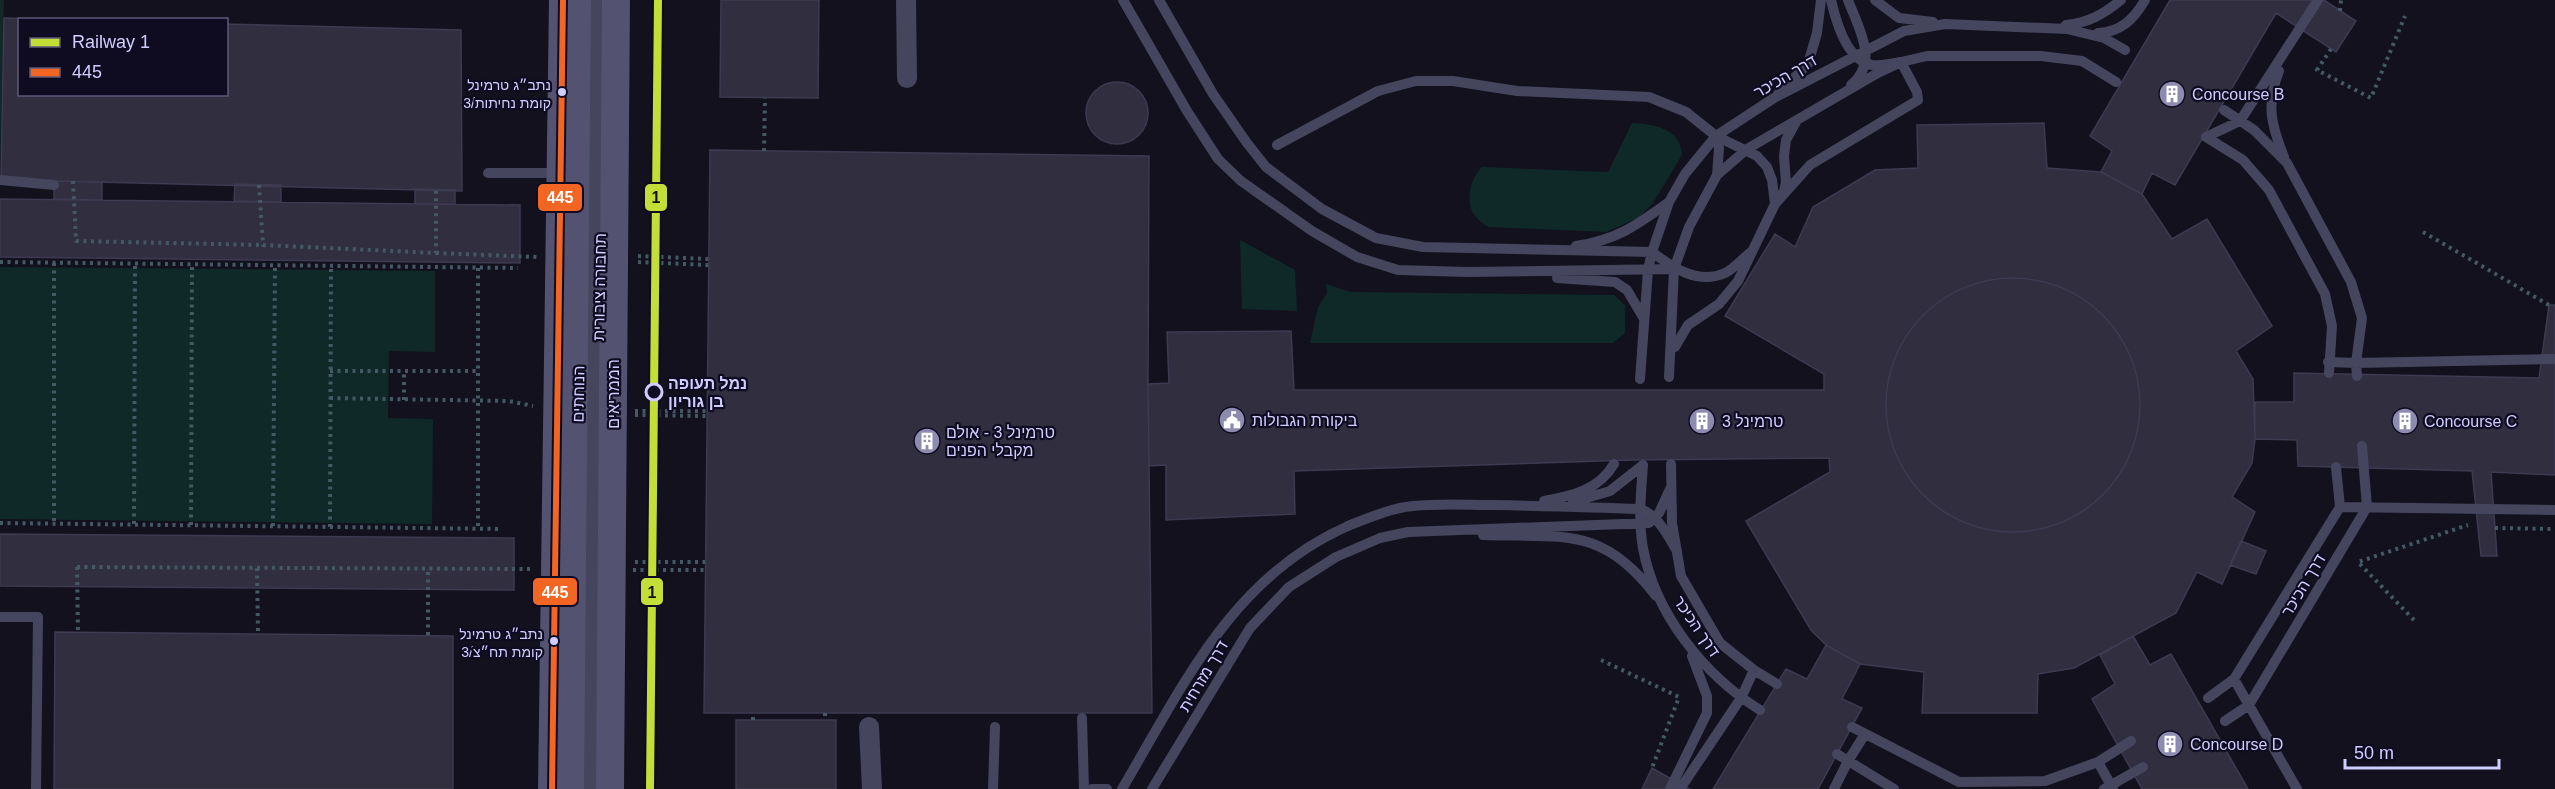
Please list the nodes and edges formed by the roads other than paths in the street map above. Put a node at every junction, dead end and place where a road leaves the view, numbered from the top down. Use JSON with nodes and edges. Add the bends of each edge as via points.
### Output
{"nodes":[{"id":1,"x":563,"y":0,"type":"edge"},
{"id":2,"x":582,"y":0,"type":"edge"},
{"id":3,"x":601,"y":0,"type":"edge"},
{"id":4,"x":616,"y":0,"type":"edge"},
{"id":5,"x":623,"y":0,"type":"edge"},
{"id":6,"x":906,"y":0,"type":"edge"},
{"id":7,"x":1123,"y":0,"type":"edge"},
{"id":8,"x":1159,"y":0,"type":"edge"},
{"id":9,"x":1821,"y":0,"type":"edge"},
{"id":10,"x":1831,"y":0,"type":"edge"},
{"id":11,"x":1848,"y":0,"type":"edge"},
{"id":12,"x":1875,"y":0,"type":"edge"},
{"id":13,"x":2121,"y":0,"type":"edge"},
{"id":14,"x":2145,"y":0,"type":"edge"},
{"id":15,"x":2318,"y":0,"type":"edge"},
{"id":16,"x":1945,"y":24,"type":"junction"},
{"id":17,"x":2040,"y":28,"type":"junction"},
{"id":18,"x":2086,"y":33,"type":"junction"},
{"id":19,"x":1867,"y":49,"type":"junction"},
{"id":20,"x":2125,"y":50,"type":"dead end"},
{"id":21,"x":2286,"y":52,"type":"junction"},
{"id":22,"x":1854,"y":56,"type":"junction"},
{"id":23,"x":1901,"y":62,"type":"junction"},
{"id":24,"x":1865,"y":63,"type":"junction"},
{"id":25,"x":907,"y":78,"type":"dead end"},
{"id":26,"x":2116,"y":82,"type":"dead end"},
{"id":27,"x":1774,"y":98,"type":"junction"},
{"id":28,"x":1832,"y":100,"type":"junction"},
{"id":29,"x":2224,"y":110,"type":"dead end"},
{"id":30,"x":1797,"y":119,"type":"junction"},
{"id":31,"x":2240,"y":121,"type":"junction"},
{"id":32,"x":1716,"y":136,"type":"junction"},
{"id":33,"x":1277,"y":145,"type":"dead end"},
{"id":34,"x":1747,"y":149,"type":"junction"},
{"id":35,"x":2287,"y":163,"type":"junction"},
{"id":36,"x":488,"y":173,"type":"dead end"},
{"id":37,"x":580,"y":174,"type":"junction"},
{"id":38,"x":1717,"y":175,"type":"junction"},
{"id":39,"x":0,"y":180,"type":"edge"},
{"id":40,"x":54,"y":186,"type":"dead end"},
{"id":41,"x":1669,"y":202,"type":"junction"},
{"id":42,"x":1775,"y":204,"type":"junction"},
{"id":43,"x":1548,"y":250,"type":"junction"},
{"id":44,"x":1652,"y":252,"type":"junction"},
{"id":45,"x":1751,"y":252,"type":"junction"},
{"id":46,"x":1674,"y":269,"type":"junction"},
{"id":47,"x":1648,"y":270,"type":"junction"},
{"id":48,"x":1467,"y":272,"type":"junction"},
{"id":49,"x":1644,"y":320,"type":"junction"},
{"id":50,"x":1671,"y":355,"type":"junction"},
{"id":51,"x":2555,"y":359,"type":"edge"},
{"id":52,"x":2356,"y":363,"type":"junction"},
{"id":53,"x":2357,"y":376,"type":"dead end"},
{"id":54,"x":1669,"y":377,"type":"dead end"},
{"id":55,"x":1640,"y":379,"type":"dead end"},
{"id":56,"x":2362,"y":446,"type":"dead end"},
{"id":57,"x":1614,"y":464,"type":"dead end"},
{"id":58,"x":1671,"y":464,"type":"dead end"},
{"id":59,"x":2336,"y":467,"type":"dead end"},
{"id":60,"x":1670,"y":489,"type":"junction"},
{"id":61,"x":1520,"y":505,"type":"junction"},
{"id":62,"x":2340,"y":507,"type":"junction"},
{"id":63,"x":2367,"y":507,"type":"junction"},
{"id":64,"x":1640,"y":509,"type":"junction"},
{"id":65,"x":2555,"y":510,"type":"edge"},
{"id":66,"x":1655,"y":519,"type":"junction"},
{"id":67,"x":1641,"y":524,"type":"junction"},
{"id":68,"x":1408,"y":532,"type":"junction"},
{"id":69,"x":1677,"y":551,"type":"junction"},
{"id":70,"x":604,"y":566,"type":"junction"},
{"id":71,"x":1663,"y":605,"type":"junction"},
{"id":72,"x":0,"y":617,"type":"edge"},
{"id":73,"x":1683,"y":636,"type":"junction"},
{"id":74,"x":1754,"y":670,"type":"junction"},
{"id":75,"x":2234,"y":679,"type":"junction"},
{"id":76,"x":1777,"y":684,"type":"dead end"},
{"id":77,"x":1741,"y":698,"type":"junction"},
{"id":78,"x":2208,"y":698,"type":"dead end"},
{"id":79,"x":2249,"y":705,"type":"junction"},
{"id":80,"x":1760,"y":710,"type":"dead end"},
{"id":81,"x":1082,"y":718,"type":"dead end"},
{"id":82,"x":2225,"y":721,"type":"dead end"},
{"id":83,"x":870,"y":727,"type":"dead end"},
{"id":84,"x":995,"y":727,"type":"dead end"},
{"id":85,"x":1852,"y":727,"type":"dead end"},
{"id":86,"x":1865,"y":734,"type":"junction"},
{"id":87,"x":2131,"y":741,"type":"dead end"},
{"id":88,"x":1837,"y":754,"type":"dead end"},
{"id":89,"x":1848,"y":761,"type":"junction"},
{"id":90,"x":2098,"y":762,"type":"junction"},
{"id":91,"x":2143,"y":767,"type":"dead end"},
{"id":92,"x":2109,"y":788,"type":"edge"},
{"id":93,"x":36,"y":789,"type":"edge"},
{"id":94,"x":552,"y":789,"type":"edge"},
{"id":95,"x":575,"y":789,"type":"edge"},
{"id":96,"x":594,"y":789,"type":"edge"},
{"id":97,"x":610,"y":789,"type":"edge"},
{"id":98,"x":620,"y":789,"type":"edge"},
{"id":99,"x":872,"y":789,"type":"edge"},
{"id":100,"x":993,"y":789,"type":"edge"},
{"id":101,"x":1084,"y":789,"type":"edge"},
{"id":102,"x":1092,"y":789,"type":"edge"},
{"id":103,"x":1107,"y":789,"type":"edge"},
{"id":104,"x":1122,"y":789,"type":"edge"},
{"id":105,"x":1152,"y":789,"type":"edge"},
{"id":106,"x":1670,"y":789,"type":"edge"},
{"id":107,"x":1680,"y":789,"type":"edge"},
{"id":108,"x":1834,"y":789,"type":"edge"},
{"id":109,"x":1894,"y":789,"type":"edge"},
{"id":110,"x":2297,"y":789,"type":"edge"}],
"edges":[{"from":1,"to":94,"type":"street","bridge":true},
{"from":2,"to":37,"type":"street","name":"הנוחתים"},
{"from":3,"to":70,"type":"street","name":"תחבורה ציבורית","bridge":true,"via":[[598,415]]},
{"from":4,"to":70,"type":"street","name":"הממריאים","bridge":true,"via":[[614,255]]},
{"from":5,"to":98,"type":"street"},
{"from":6,"to":25,"type":"street"},
{"from":7,"to":48,"type":"lane","via":[[1218,159],[1240,181],[1357,257],[1398,270]]},
{"from":8,"to":43,"type":"lane","via":[[1246,143],[1266,167],[1322,209],[1376,238],[1423,247]]},
{"from":9,"to":27,"type":"lane","via":[[1808,64]]},
{"from":10,"to":22,"type":"lane"},
{"from":11,"to":19,"type":"lane"},
{"from":12,"to":16,"type":"lane","via":[[1899,18]]},
{"from":13,"to":17,"type":"lane","via":[[2101,16],[2079,24]]},
{"from":14,"to":18,"type":"lane","via":[[2124,27],[2111,33]]},
{"from":15,"to":21,"type":"lane"},
{"from":16,"to":17,"type":"lane","name":"דרך הכיכר"},
{"from":16,"to":19,"type":"lane","name":"דרך הכיכר","via":[[1904,31]]},
{"from":17,"to":18,"type":"lane","name":"דרך הכיכר"},
{"from":18,"to":20,"type":"lane","name":"דרך הכיכר"},
{"from":19,"to":22,"type":"lane","name":"דרך הכיכר"},
{"from":19,"to":24,"type":"lane"},
{"from":21,"to":31,"type":"lane"},
{"from":21,"to":35,"type":"lane","via":[[2273,86],[2270,109],[2272,128]]},
{"from":22,"to":24,"type":"lane"},
{"from":22,"to":27,"type":"lane","name":"דרך הכיכר"},
{"from":23,"to":24,"type":"lane","via":[[1875,66]]},
{"from":23,"to":26,"type":"lane","via":[[1927,56],[2041,56],[2082,61]]},
{"from":23,"to":28,"type":"lane"},
{"from":23,"to":42,"type":"lane","via":[[1918,100],[1810,165]]},
{"from":24,"to":28,"type":"lane","via":[[1856,81]]},
{"from":27,"to":32,"type":"lane","name":"דרך הכיכר"},
{"from":28,"to":30,"type":"lane"},
{"from":29,"to":31,"type":"lane"},
{"from":30,"to":34,"type":"lane"},
{"from":30,"to":42,"type":"lane","via":[[1786,140],[1786,183]]},
{"from":31,"to":35,"type":"lane"},
{"from":31,"to":52,"type":"lane","via":[[2206,137],[2243,160],[2269,190],[2325,294],[2332,326],[2328,367]]},
{"from":32,"to":33,"type":"lane","via":[[1686,112],[1649,97],[1517,91],[1453,81],[1425,81],[1378,91]]},
{"from":32,"to":34,"type":"lane"},
{"from":32,"to":38,"type":"lane"},
{"from":32,"to":41,"type":"lane","name":"דרך הכיכר","via":[[1685,174]]},
{"from":34,"to":38,"type":"lane"},
{"from":34,"to":42,"type":"lane","via":[[1767,167]]},
{"from":35,"to":52,"type":"lane","via":[[2351,282],[2362,318]]},
{"from":36,"to":37,"type":"lane"},
{"from":37,"to":95,"type":"street","name":"הנוחתים"},
{"from":38,"to":46,"type":"lane","via":[[1689,227]]},
{"from":39,"to":40,"type":"lane"},
{"from":41,"to":43,"type":"lane","via":[[1610,240]]},
{"from":41,"to":44,"type":"lane","name":"דרך הכיכר"},
{"from":42,"to":45,"type":"lane"},
{"from":43,"to":44,"type":"lane"},
{"from":44,"to":46,"type":"lane"},
{"from":44,"to":47,"type":"lane","name":"דרך הכיכר"},
{"from":45,"to":46,"type":"lane","via":[[1727,272],[1711,277]]},
{"from":45,"to":50,"type":"lane","via":[[1738,281],[1719,304],[1688,325]]},
{"from":46,"to":47,"type":"lane"},
{"from":46,"to":50,"type":"lane"},
{"from":47,"to":48,"type":"lane"},
{"from":47,"to":49,"type":"lane","name":"דרך הכיכר"},
{"from":48,"to":49,"type":"lane","via":[[1615,282],[1634,298]]},
{"from":49,"to":55,"type":"lane","name":"דרך הכיכר"},
{"from":50,"to":54,"type":"lane"},
{"from":51,"to":52,"type":"lane"},
{"from":52,"to":53,"type":"lane"},
{"from":56,"to":63,"type":"lane"},
{"from":57,"to":61,"type":"lane","via":[[1592,488]]},
{"from":58,"to":60,"type":"lane","name":"דרך הכיכר"},
{"from":59,"to":62,"type":"lane"},
{"from":60,"to":66,"type":"lane"},
{"from":60,"to":69,"type":"lane","name":"דרך הכיכר"},
{"from":61,"to":64,"type":"lane"},
{"from":61,"to":64,"type":"lane","name":"דרך הכיכר","via":[[1578,502],[1610,491],[1643,465]]},
{"from":61,"to":104,"type":"lane","via":[[1411,506],[1334,532],[1295,556],[1259,584],[1227,620]]},
{"from":62,"to":63,"type":"lane"},
{"from":62,"to":75,"type":"lane","name":"דרך הכיכר"},
{"from":63,"to":65,"type":"lane"},
{"from":63,"to":79,"type":"lane","name":"דרך הכיכר"},
{"from":64,"to":66,"type":"lane"},
{"from":64,"to":67,"type":"lane","name":"דרך הכיכר"},
{"from":66,"to":67,"type":"lane"},
{"from":66,"to":69,"type":"lane"},
{"from":67,"to":68,"type":"lane"},
{"from":67,"to":71,"type":"lane","name":"דרך הכיכר","via":[[1643,548]]},
{"from":68,"to":71,"type":"lane","via":[[1579,538],[1620,557]]},
{"from":68,"to":105,"type":"lane","name":"דרך מזרחית","via":[[1380,538],[1336,557],[1289,587],[1250,628]]},
{"from":69,"to":74,"type":"lane","name":"דרך הכיכר","via":[[1681,576],[1720,643]]},
{"from":70,"to":96,"type":"street","name":"תחבורה ציבורית","bridge":true},
{"from":70,"to":97,"type":"street","name":"הממריאים","bridge":true},
{"from":71,"to":73,"type":"lane","name":"דרך הכיכר"},
{"from":72,"to":93,"type":"lane","via":[[38,617]]},
{"from":73,"to":77,"type":"lane","name":"דרך הכיכר","via":[[1706,667]]},
{"from":73,"to":106,"type":"lane","via":[[1707,696],[1707,713]]},
{"from":74,"to":76,"type":"lane","name":"דרך הכיכר"},
{"from":74,"to":77,"type":"lane"},
{"from":75,"to":78,"type":"lane","name":"דרך הכיכר"},
{"from":75,"to":79,"type":"lane"},
{"from":77,"to":80,"type":"lane","name":"דרך הכיכר"},
{"from":77,"to":107,"type":"lane"},
{"from":79,"to":82,"type":"lane","name":"דרך הכיכר"},
{"from":79,"to":110,"type":"lane"},
{"from":81,"to":101,"type":"lane"},
{"from":83,"to":99,"type":"street"},
{"from":84,"to":100,"type":"lane"},
{"from":85,"to":86,"type":"lane"},
{"from":86,"to":89,"type":"lane"},
{"from":86,"to":90,"type":"lane","via":[[1959,782],[2045,781]]},
{"from":87,"to":90,"type":"lane"},
{"from":88,"to":89,"type":"lane"},
{"from":89,"to":108,"type":"lane"},
{"from":89,"to":109,"type":"lane"},
{"from":90,"to":92,"type":"lane"},
{"from":91,"to":92,"type":"lane"},
{"from":102,"to":103,"type":"lane"}]}
